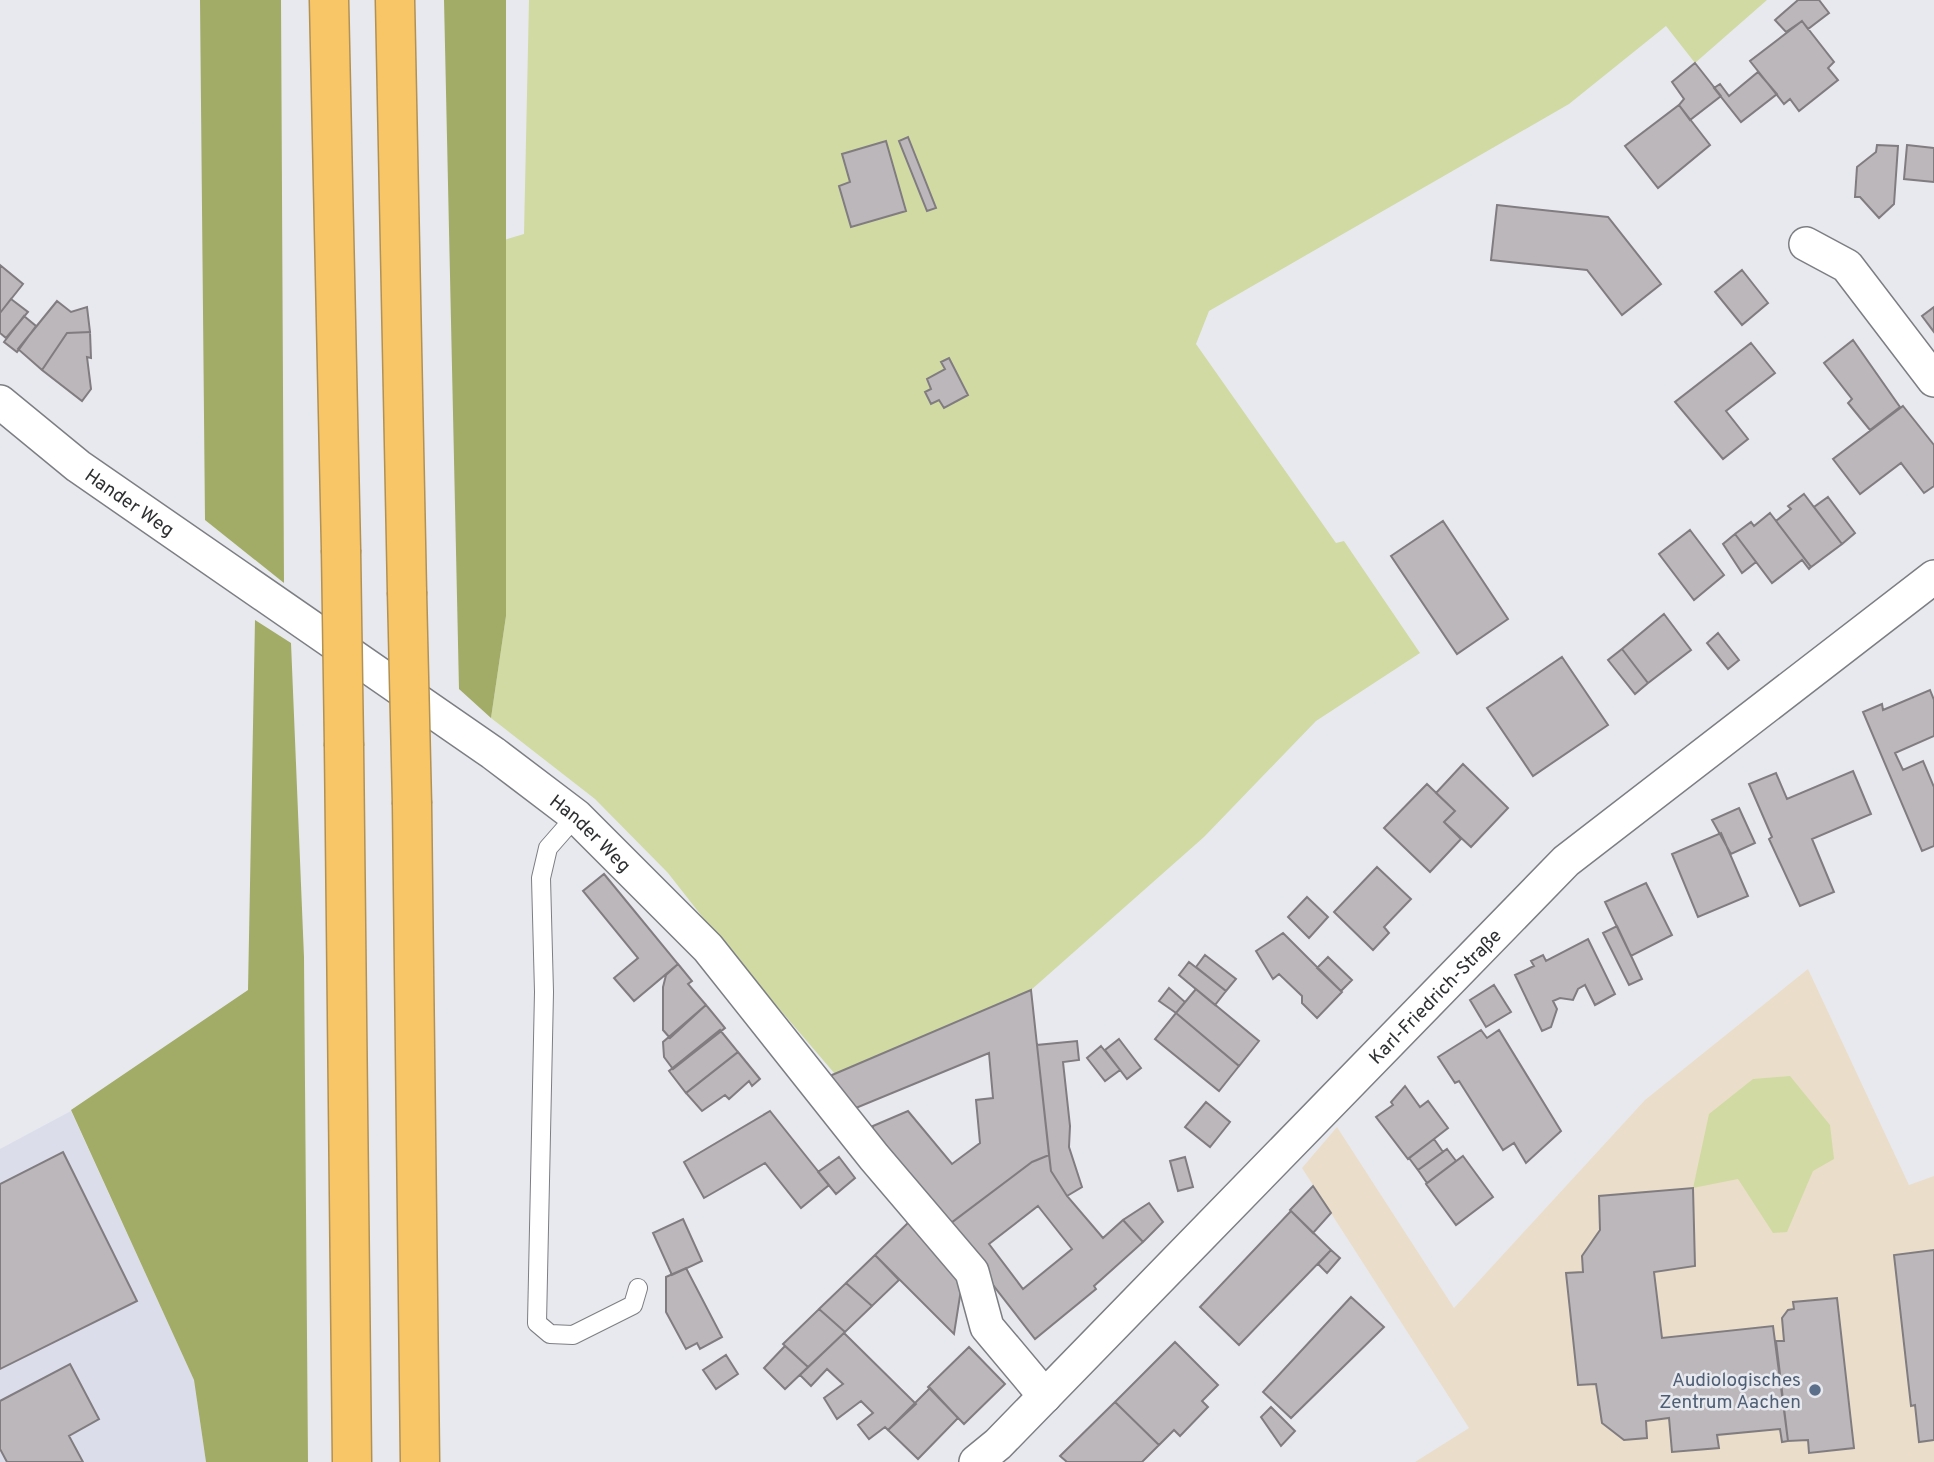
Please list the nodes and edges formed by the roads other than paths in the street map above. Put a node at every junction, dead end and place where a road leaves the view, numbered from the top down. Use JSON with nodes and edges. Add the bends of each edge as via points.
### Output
{"nodes":[{"id":1,"x":329,"y":0,"type":"edge"},
{"id":2,"x":395,"y":0,"type":"edge"},
{"id":3,"x":1806,"y":244,"type":"dead end"},
{"id":4,"x":1934,"y":380,"type":"edge"},
{"id":5,"x":0,"y":402,"type":"edge"},
{"id":6,"x":1934,"y":578,"type":"edge"},
{"id":7,"x":576,"y":816,"type":"junction"},
{"id":8,"x":638,"y":1288,"type":"dead end"},
{"id":9,"x":1045,"y":1396,"type":"junction"},
{"id":10,"x":997,"y":1456,"type":"edge"},
{"id":11,"x":352,"y":1462,"type":"edge"},
{"id":12,"x":420,"y":1462,"type":"edge"}],
"edges":[{"from":1,"to":11,"type":"highway","bridge":true},
{"from":2,"to":12,"type":"highway","bridge":true},
{"from":3,"to":4,"type":"street","via":[[1847,266]]},
{"from":5,"to":7,"type":"street","name":"Hander Weg","via":[[78,466],[493,753]]},
{"from":6,"to":9,"type":"street","name":"Karl-Friedrich-Straße","via":[[1566,861]]},
{"from":7,"to":8,"type":"lane","via":[[548,848],[541,878],[544,992],[537,1323],[550,1334],[573,1335],[633,1305]]},
{"from":7,"to":9,"type":"street","name":"Hander Weg","via":[[708,948],[972,1272],[987,1327]]},
{"from":9,"to":10,"type":"street","name":"Karl-Friedrich-Straße"}]}
